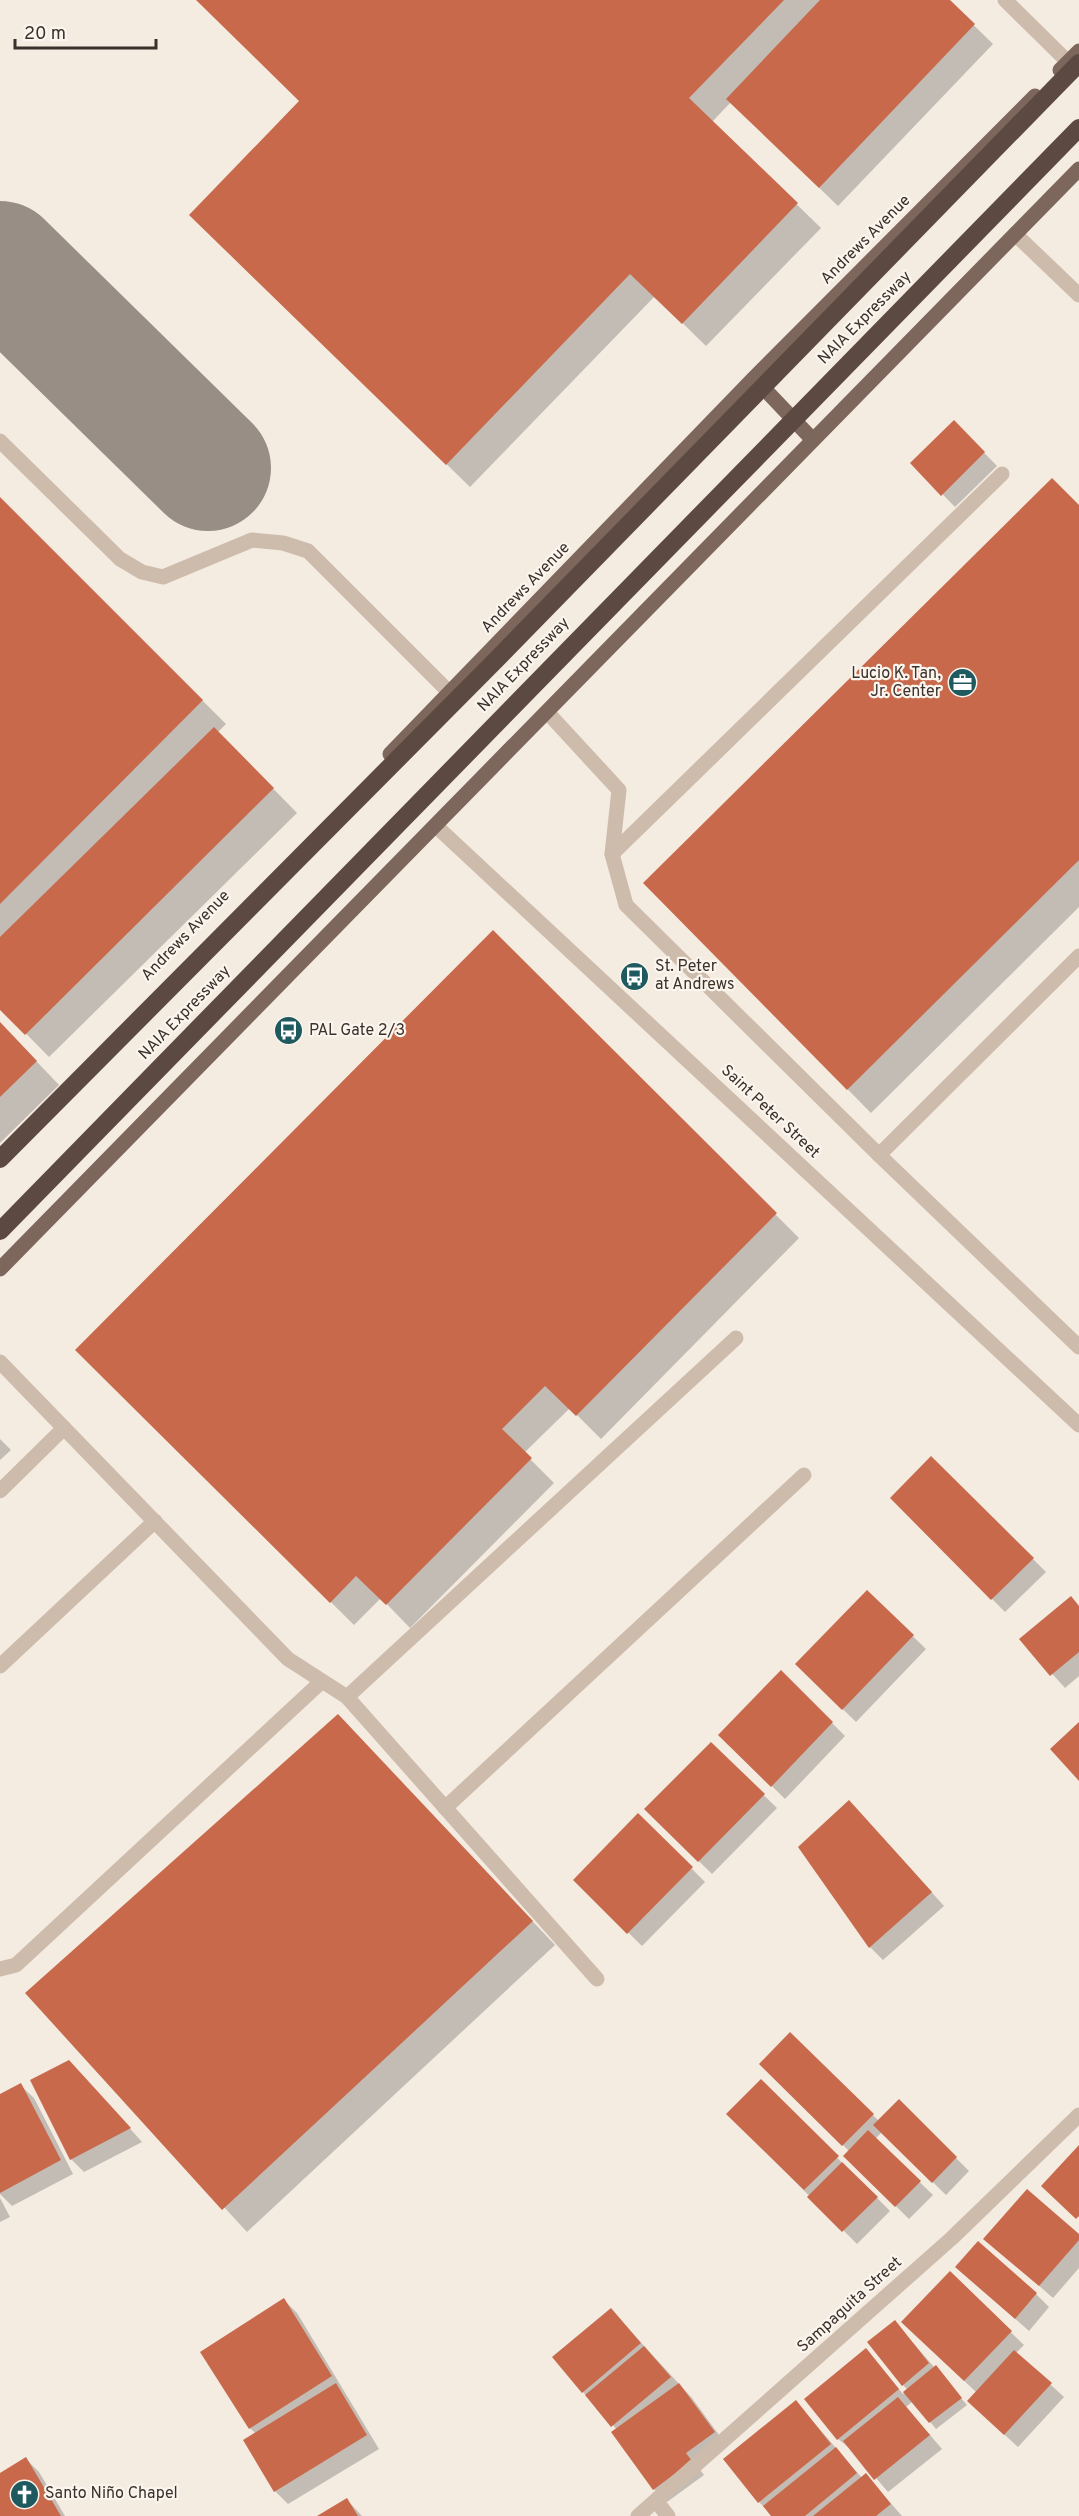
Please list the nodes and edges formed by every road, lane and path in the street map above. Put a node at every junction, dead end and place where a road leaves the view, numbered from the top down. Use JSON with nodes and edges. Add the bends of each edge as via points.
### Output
{"nodes":[{"id":1,"x":1005,"y":0,"type":"edge"},
{"id":2,"x":1075,"y":59,"type":"edge"},
{"id":3,"x":1079,"y":128,"type":"edge"},
{"id":4,"x":1079,"y":169,"type":"edge"},
{"id":5,"x":1015,"y":234,"type":"junction"},
{"id":6,"x":1079,"y":295,"type":"edge"},
{"id":7,"x":754,"y":378,"type":"junction"},
{"id":8,"x":813,"y":440,"type":"junction"},
{"id":9,"x":0,"y":441,"type":"edge"},
{"id":10,"x":1002,"y":474,"type":"dead end"},
{"id":11,"x":450,"y":693,"type":"junction"},
{"id":12,"x":548,"y":713,"type":"junction"},
{"id":13,"x":436,"y":826,"type":"junction"},
{"id":14,"x":612,"y":854,"type":"junction"},
{"id":15,"x":1079,"y":956,"type":"edge"},
{"id":16,"x":0,"y":1152,"type":"edge"},
{"id":17,"x":879,"y":1155,"type":"junction"},
{"id":18,"x":0,"y":1159,"type":"edge"},
{"id":19,"x":0,"y":1231,"type":"edge"},
{"id":20,"x":0,"y":1269,"type":"edge"},
{"id":21,"x":736,"y":1338,"type":"dead end"},
{"id":22,"x":1079,"y":1347,"type":"edge"},
{"id":23,"x":0,"y":1362,"type":"edge"},
{"id":24,"x":1079,"y":1425,"type":"edge"},
{"id":25,"x":64,"y":1428,"type":"junction"},
{"id":26,"x":804,"y":1475,"type":"dead end"},
{"id":27,"x":0,"y":1491,"type":"edge"},
{"id":28,"x":154,"y":1521,"type":"junction"},
{"id":29,"x":0,"y":1666,"type":"edge"},
{"id":30,"x":320,"y":1683,"type":"junction"},
{"id":31,"x":347,"y":1697,"type":"junction"},
{"id":32,"x":445,"y":1808,"type":"junction"},
{"id":33,"x":0,"y":1969,"type":"edge"},
{"id":34,"x":597,"y":1979,"type":"dead end"},
{"id":35,"x":1079,"y":2115,"type":"edge"},
{"id":36,"x":656,"y":2501,"type":"junction"},
{"id":37,"x":638,"y":2516,"type":"edge"},
{"id":38,"x":668,"y":2516,"type":"edge"}],
"edges":[{"from":1,"to":2,"type":"street"},
{"from":2,"to":7,"type":"main road","name":"Andrews Avenue"},
{"from":2,"to":18,"type":"highway","name":"NAIA Expressway","via":[[488,668]]},
{"from":3,"to":19,"type":"highway","name":"NAIA Expressway"},
{"from":4,"to":5,"type":"main road"},
{"from":5,"to":6,"type":"street"},
{"from":5,"to":8,"type":"main road"},
{"from":7,"to":8,"type":"main road"},
{"from":7,"to":11,"type":"main road","name":"Andrews Avenue"},
{"from":8,"to":12,"type":"main road"},
{"from":9,"to":11,"type":"street","via":[[120,559],[142,572],[163,577],[252,540],[283,543],[308,551]]},
{"from":10,"to":14,"type":"street"},
{"from":11,"to":16,"type":"main road","name":"Andrews Avenue"},
{"from":12,"to":13,"type":"main road"},
{"from":12,"to":14,"type":"street","via":[[619,790]]},
{"from":13,"to":20,"type":"main road"},
{"from":13,"to":24,"type":"street","name":"Saint Peter Street"},
{"from":14,"to":17,"type":"street","via":[[627,905]]},
{"from":15,"to":17,"type":"street"},
{"from":17,"to":22,"type":"street"},
{"from":21,"to":31,"type":"street"},
{"from":23,"to":25,"type":"street"},
{"from":25,"to":27,"type":"street"},
{"from":25,"to":28,"type":"street"},
{"from":26,"to":32,"type":"street"},
{"from":28,"to":29,"type":"street"},
{"from":28,"to":30,"type":"street","via":[[288,1659]]},
{"from":30,"to":31,"type":"street"},
{"from":30,"to":33,"type":"street","via":[[16,1965]]},
{"from":31,"to":32,"type":"street"},
{"from":32,"to":34,"type":"street"},
{"from":35,"to":36,"type":"street","name":"Sampaguita Street","via":[[952,2238]]},
{"from":36,"to":37,"type":"street","name":"Sampaguita Street"},
{"from":36,"to":38,"type":"street"}]}
